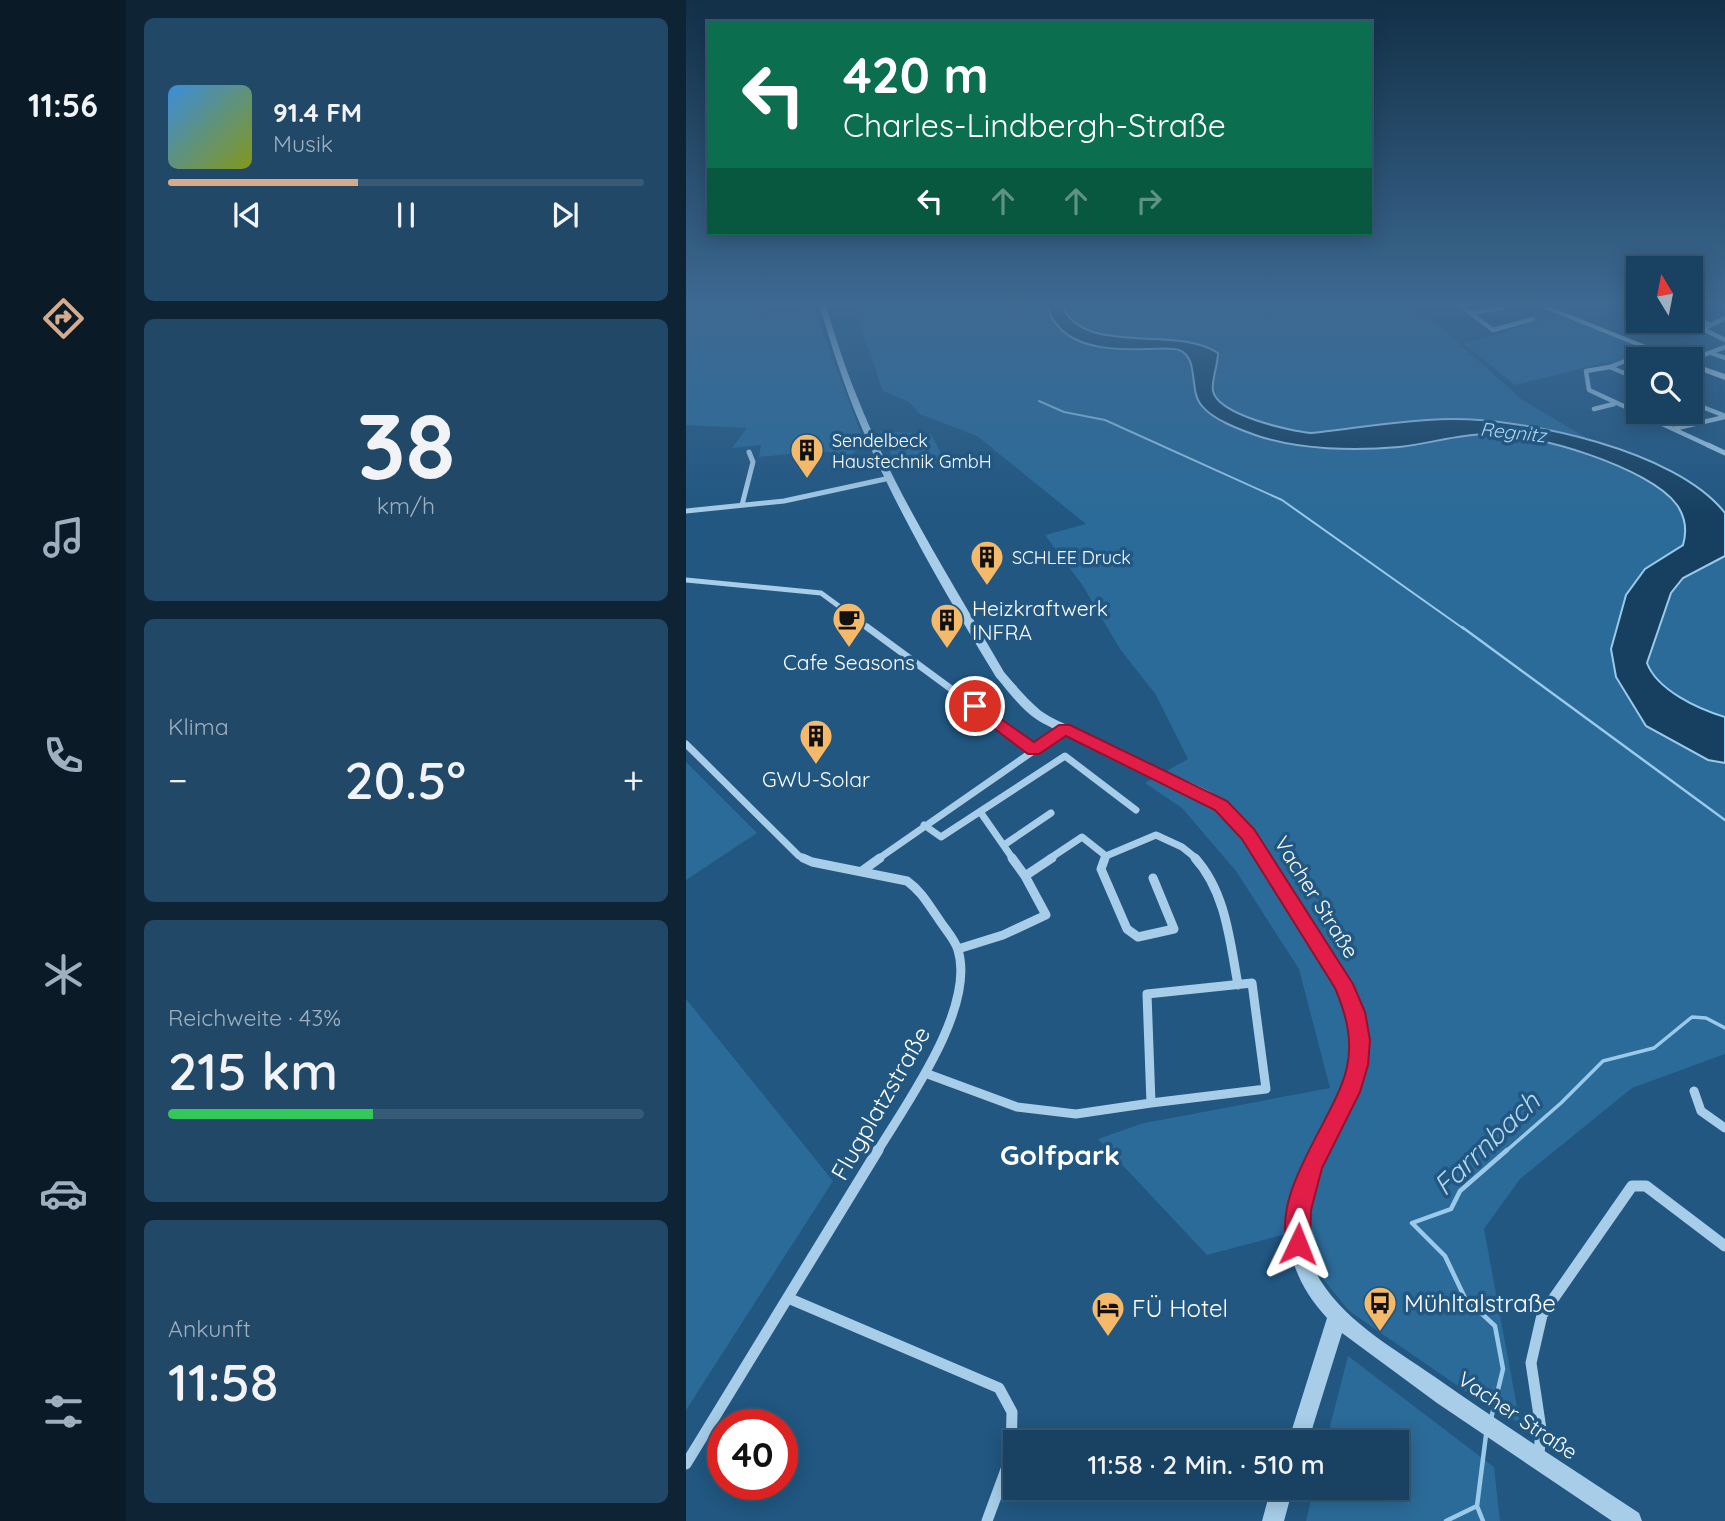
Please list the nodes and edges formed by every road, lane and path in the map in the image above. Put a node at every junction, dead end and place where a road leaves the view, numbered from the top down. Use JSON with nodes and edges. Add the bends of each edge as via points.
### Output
{"nodes":[{"id":1,"x":844,"y":374,"type":"edge"},
{"id":2,"x":1586,"y":374,"type":"edge"},
{"id":3,"x":1615,"y":404,"type":"junction"},
{"id":4,"x":1703,"y":407,"type":"edge"},
{"id":5,"x":1594,"y":409,"type":"dead end"},
{"id":6,"x":1725,"y":416,"type":"edge"},
{"id":7,"x":1672,"y":429,"type":"junction"},
{"id":8,"x":749,"y":452,"type":"dead end"},
{"id":9,"x":1725,"y":453,"type":"edge"},
{"id":10,"x":890,"y":478,"type":"junction"},
{"id":11,"x":742,"y":505,"type":"junction"},
{"id":12,"x":686,"y":511,"type":"edge"},
{"id":13,"x":686,"y":580,"type":"edge"},
{"id":14,"x":1065,"y":729,"type":"junction"},
{"id":15,"x":686,"y":744,"type":"edge"},
{"id":16,"x":1034,"y":750,"type":"junction"},
{"id":17,"x":1136,"y":810,"type":"dead end"},
{"id":18,"x":981,"y":813,"type":"junction"},
{"id":19,"x":1051,"y":813,"type":"dead end"},
{"id":20,"x":924,"y":825,"type":"junction"},
{"id":21,"x":1004,"y":845,"type":"junction"},
{"id":22,"x":1106,"y":856,"type":"junction"},
{"id":23,"x":862,"y":872,"type":"junction"},
{"id":24,"x":1025,"y":876,"type":"junction"},
{"id":25,"x":1153,"y":878,"type":"dead end"},
{"id":26,"x":958,"y":949,"type":"junction"},
{"id":27,"x":1238,"y":985,"type":"junction"},
{"id":28,"x":925,"y":1073,"type":"junction"},
{"id":29,"x":1694,"y":1091,"type":"dead end"},
{"id":30,"x":1151,"y":1103,"type":"junction"},
{"id":31,"x":1725,"y":1128,"type":"edge"},
{"id":32,"x":1725,"y":1246,"type":"edge"},
{"id":33,"x":788,"y":1298,"type":"junction"},
{"id":34,"x":1337,"y":1316,"type":"junction"},
{"id":35,"x":1302,"y":1430,"type":"edge"},
{"id":36,"x":1539,"y":1458,"type":"junction"},
{"id":37,"x":686,"y":1464,"type":"edge"},
{"id":38,"x":1279,"y":1500,"type":"edge"},
{"id":39,"x":987,"y":1521,"type":"edge"},
{"id":40,"x":1273,"y":1521,"type":"edge"},
{"id":41,"x":1631,"y":1521,"type":"edge"}],
"edges":[{"from":1,"to":10,"type":"street","name":"Vacher Straße"},
{"from":2,"to":3,"type":"street","via":[[1587,386],[1595,395]]},
{"from":3,"to":5,"type":"street"},
{"from":3,"to":7,"type":"street"},
{"from":4,"to":6,"type":"street"},
{"from":6,"to":7,"type":"street"},
{"from":7,"to":9,"type":"street"},
{"from":8,"to":11,"type":"street","via":[[753,462]]},
{"from":10,"to":11,"type":"street","via":[[784,501]]},
{"from":10,"to":14,"type":"street","name":"Vacher Straße","via":[[1000,674],[1040,716]]},
{"from":11,"to":12,"type":"street"},
{"from":13,"to":16,"type":"street","via":[[821,593]]},
{"from":14,"to":16,"type":"street"},
{"from":14,"to":34,"type":"street","name":"Vacher Straße","via":[[1221,805],[1248,834],[1343,984],[1355,1012],[1358,1065],[1312,1165],[1299,1210],[1298,1232],[1304,1267]]},
{"from":15,"to":23,"type":"street","via":[[799,856]]},
{"from":16,"to":20,"type":"street"},
{"from":17,"to":18,"type":"street","via":[[1065,756]]},
{"from":18,"to":20,"type":"street","via":[[941,837]]},
{"from":18,"to":21,"type":"street"},
{"from":19,"to":21,"type":"street"},
{"from":20,"to":23,"type":"street"},
{"from":21,"to":24,"type":"street"},
{"from":22,"to":24,"type":"street","via":[[1082,837]]},
{"from":22,"to":25,"type":"street","via":[[1101,869],[1127,929],[1138,937],[1174,929]]},
{"from":22,"to":27,"type":"street","via":[[1156,835],[1189,851],[1221,903]]},
{"from":23,"to":26,"type":"street","via":[[907,881],[919,890]]},
{"from":24,"to":26,"type":"street","via":[[1046,915],[982,944]]},
{"from":26,"to":28,"type":"street","name":"Flugplatzstraße","via":[[956,1003]]},
{"from":27,"to":30,"type":"street","via":[[1147,994]]},
{"from":27,"to":30,"type":"street","via":[[1252,983],[1266,1089]]},
{"from":28,"to":30,"type":"street","via":[[1017,1107],[1076,1114]]},
{"from":28,"to":33,"type":"street","name":"Flugplatzstraße"},
{"from":29,"to":31,"type":"street","via":[[1700,1111]]},
{"from":32,"to":36,"type":"street","via":[[1646,1185],[1632,1186],[1542,1315],[1531,1363],[1541,1429]]},
{"from":33,"to":37,"type":"street","name":"Flugplatzstraße"},
{"from":33,"to":39,"type":"street","via":[[999,1388],[1012,1412],[1011,1456]]},
{"from":34,"to":35,"type":"street"},
{"from":34,"to":36,"type":"street","name":"Vacher Straße"},
{"from":36,"to":41,"type":"street","name":"Vacher Straße"},
{"from":38,"to":40,"type":"street"}]}
